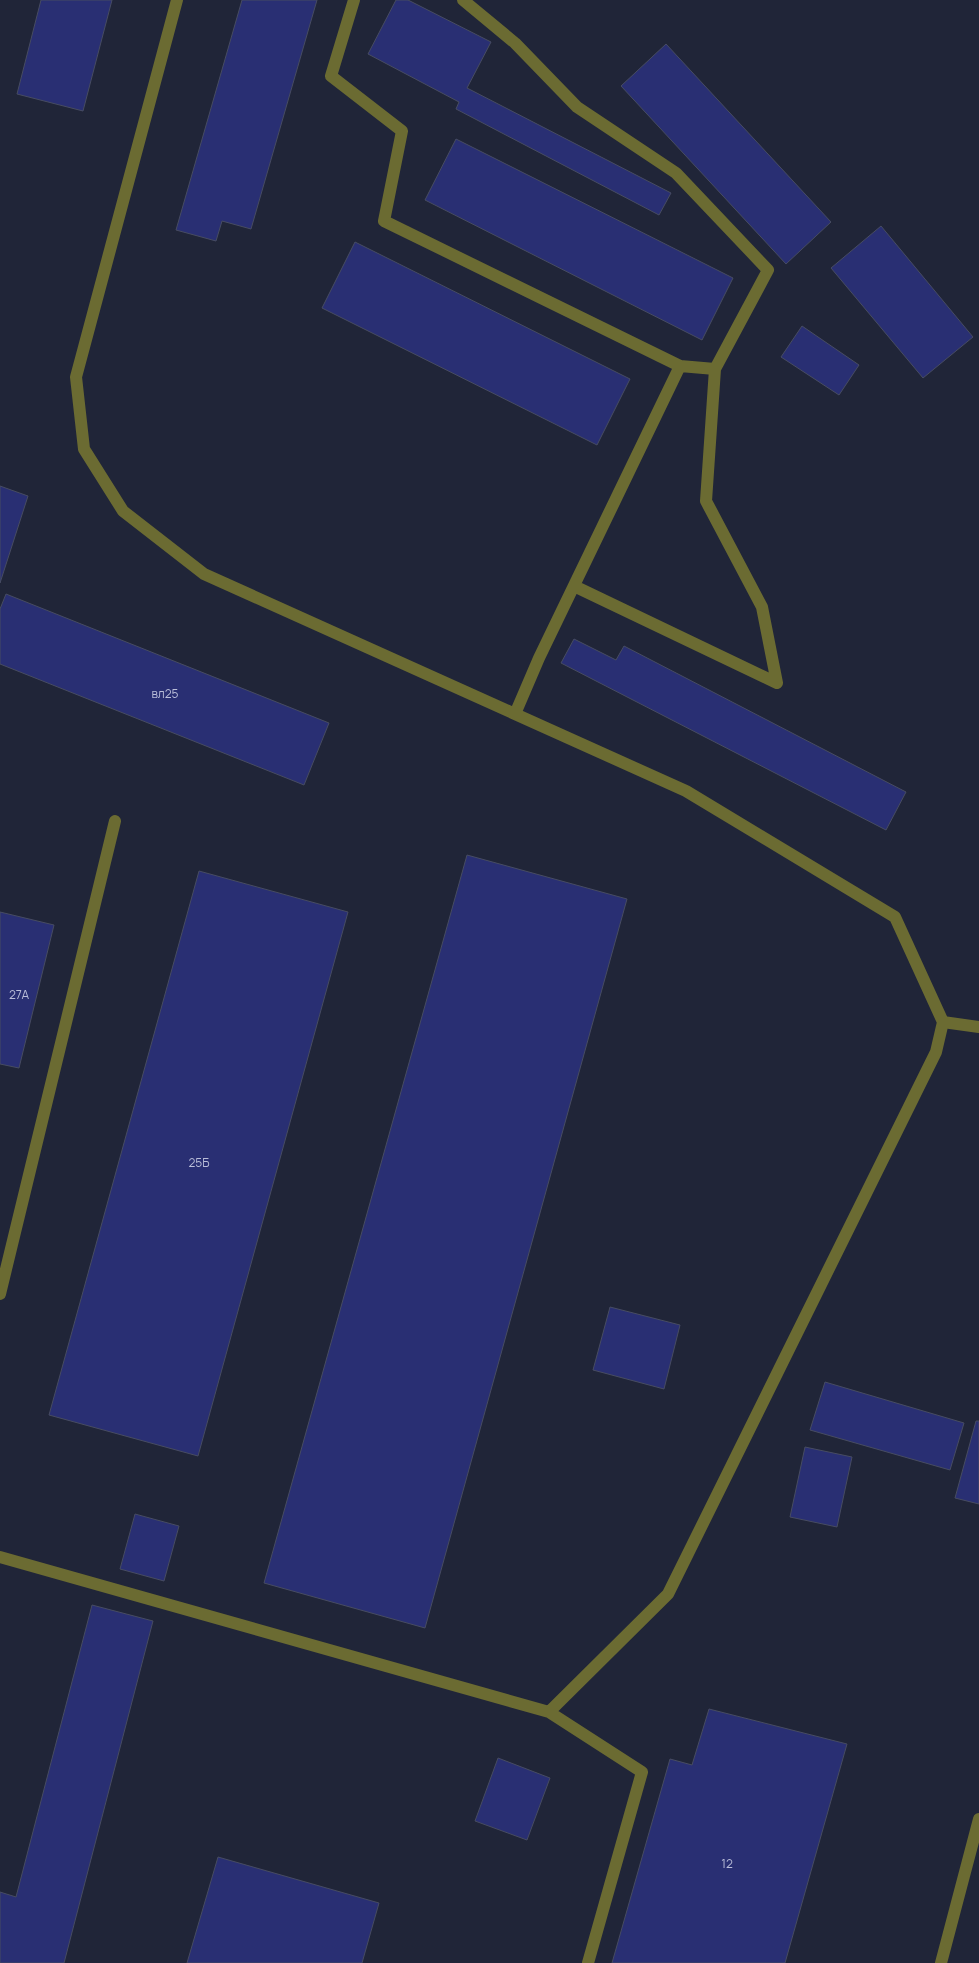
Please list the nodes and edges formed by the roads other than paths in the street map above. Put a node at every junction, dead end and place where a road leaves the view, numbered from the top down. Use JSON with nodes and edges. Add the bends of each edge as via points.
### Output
{"nodes":[{"id":1,"x":177,"y":0,"type":"edge"},
{"id":2,"x":354,"y":0,"type":"edge"},
{"id":3,"x":463,"y":0,"type":"edge"},
{"id":4,"x":680,"y":366,"type":"junction"},
{"id":5,"x":715,"y":369,"type":"junction"},
{"id":6,"x":574,"y":586,"type":"junction"},
{"id":7,"x":515,"y":714,"type":"junction"},
{"id":8,"x":115,"y":821,"type":"dead end"},
{"id":9,"x":943,"y":1022,"type":"junction"},
{"id":10,"x":979,"y":1027,"type":"edge"},
{"id":11,"x":0,"y":1294,"type":"edge"},
{"id":12,"x":0,"y":1557,"type":"edge"},
{"id":13,"x":549,"y":1712,"type":"junction"},
{"id":14,"x":979,"y":1819,"type":"edge"},
{"id":15,"x":588,"y":1963,"type":"edge"},
{"id":16,"x":940,"y":1963,"type":"edge"}],
"edges":[{"from":1,"to":7,"type":"street","via":[[76,377],[84,449],[123,511],[204,574]]},
{"from":2,"to":4,"type":"street","via":[[331,76],[402,132],[384,221]]},
{"from":3,"to":5,"type":"street","via":[[515,43],[577,107],[676,173],[768,270]]},
{"from":4,"to":5,"type":"street"},
{"from":4,"to":6,"type":"street"},
{"from":5,"to":6,"type":"street","via":[[706,501],[762,607],[777,683]]},
{"from":6,"to":7,"type":"street"},
{"from":7,"to":9,"type":"street","via":[[686,791],[895,917]]},
{"from":8,"to":11,"type":"street"},
{"from":9,"to":10,"type":"street"},
{"from":9,"to":13,"type":"street","via":[[936,1052],[668,1594]]},
{"from":12,"to":13,"type":"street"},
{"from":13,"to":15,"type":"street","via":[[642,1772]]},
{"from":14,"to":16,"type":"street"}]}
